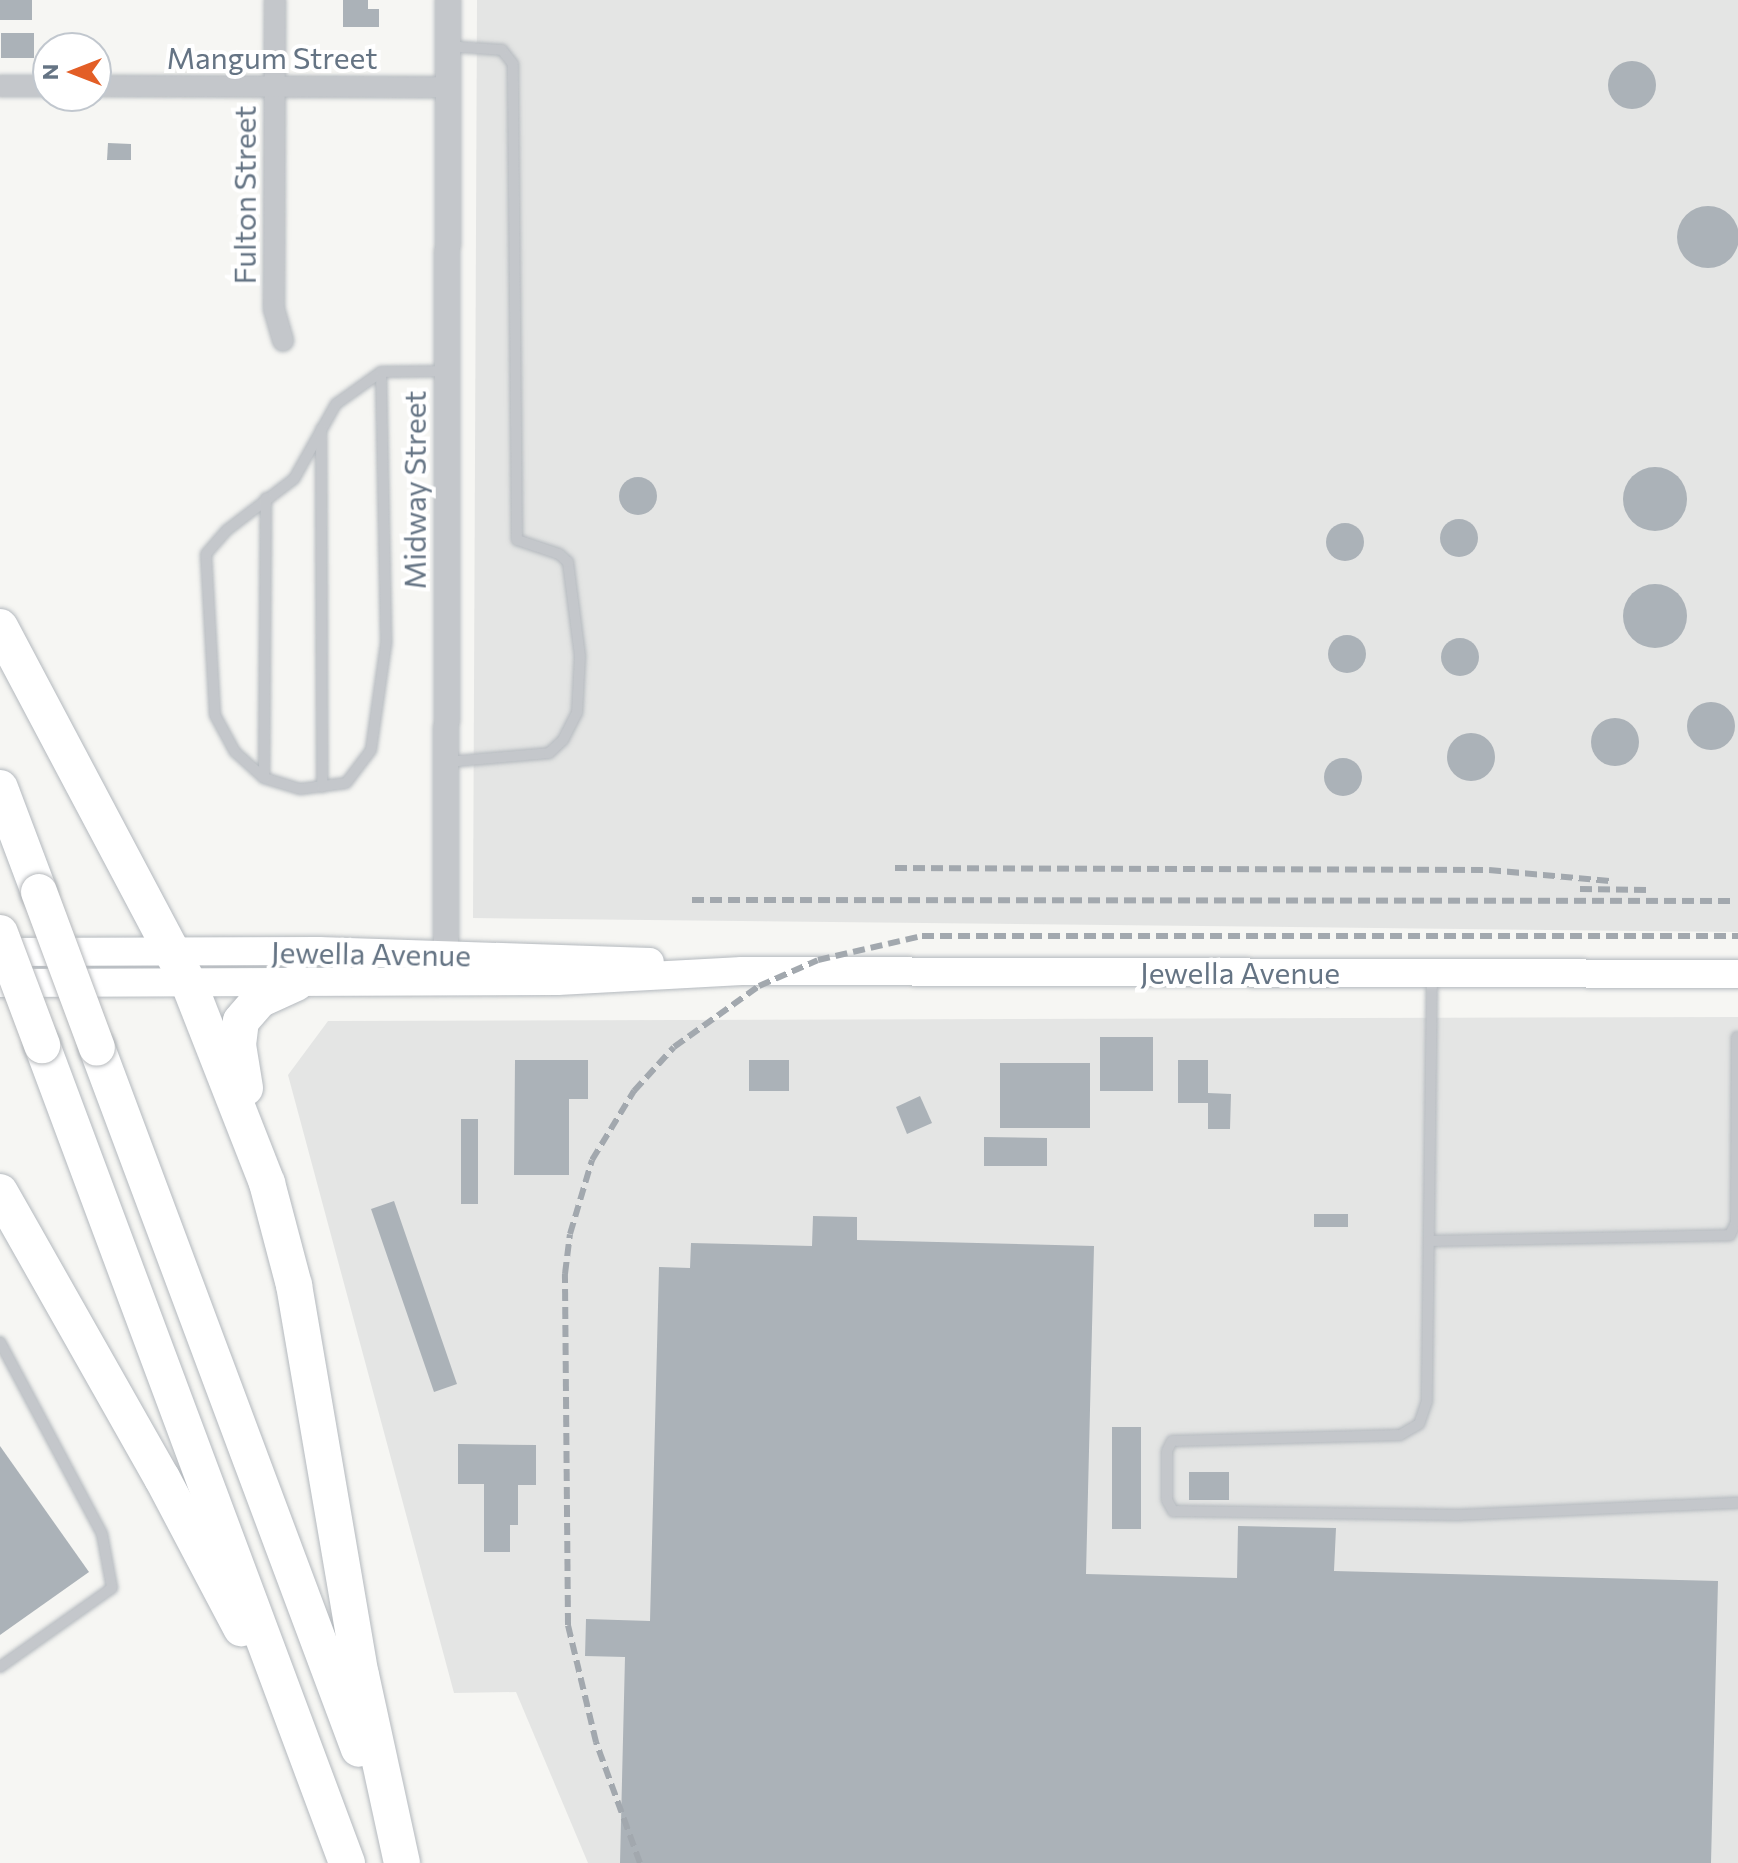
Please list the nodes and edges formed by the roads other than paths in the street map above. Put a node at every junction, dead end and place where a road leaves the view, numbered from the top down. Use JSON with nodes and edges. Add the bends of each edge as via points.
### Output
{"nodes":[{"id":1,"x":275,"y":0,"type":"edge"},
{"id":2,"x":448,"y":0,"type":"edge"},
{"id":3,"x":448,"y":46,"type":"junction"},
{"id":4,"x":0,"y":86,"type":"edge"},
{"id":5,"x":32,"y":86,"type":"edge"},
{"id":6,"x":112,"y":86,"type":"edge"},
{"id":7,"x":448,"y":87,"type":"junction"},
{"id":8,"x":274,"y":88,"type":"junction"},
{"id":9,"x":283,"y":341,"type":"dead end"},
{"id":10,"x":447,"y":371,"type":"junction"},
{"id":11,"x":381,"y":372,"type":"junction"},
{"id":12,"x":321,"y":427,"type":"junction"},
{"id":13,"x":266,"y":498,"type":"junction"},
{"id":14,"x":0,"y":627,"type":"edge"},
{"id":15,"x":445,"y":763,"type":"junction"},
{"id":16,"x":264,"y":778,"type":"junction"},
{"id":17,"x":322,"y":787,"type":"junction"},
{"id":18,"x":0,"y":788,"type":"edge"},
{"id":19,"x":0,"y":933,"type":"edge"},
{"id":20,"x":0,"y":952,"type":"edge"},
{"id":21,"x":172,"y":952,"type":"junction"},
{"id":22,"x":446,"y":968,"type":"junction"},
{"id":23,"x":1432,"y":972,"type":"junction"},
{"id":24,"x":1738,"y":974,"type":"edge"},
{"id":25,"x":0,"y":983,"type":"edge"},
{"id":26,"x":296,"y":983,"type":"junction"},
{"id":27,"x":189,"y":984,"type":"junction"},
{"id":28,"x":1737,"y":1037,"type":"edge"},
{"id":29,"x":267,"y":1183,"type":"junction"},
{"id":30,"x":0,"y":1192,"type":"edge"},
{"id":31,"x":1429,"y":1241,"type":"junction"},
{"id":32,"x":0,"y":1342,"type":"edge"},
{"id":33,"x":1738,"y":1503,"type":"edge"},
{"id":34,"x":0,"y":1667,"type":"edge"},
{"id":35,"x":297,"y":1729,"type":"junction"},
{"id":36,"x":347,"y":1863,"type":"edge"},
{"id":37,"x":402,"y":1863,"type":"edge"}],
"edges":[{"from":1,"to":8,"type":"street","name":"Fulton Street"},
{"from":2,"to":3,"type":"street","name":"Midway Street"},
{"from":3,"to":7,"type":"street","name":"Midway Street"},
{"from":3,"to":15,"type":"lane","via":[[502,50],[513,64],[517,540],[568,562],[580,656],[577,713],[563,740],[542,756]]},
{"from":4,"to":5,"type":"street"},
{"from":6,"to":8,"type":"street","name":"Mangum Street"},
{"from":7,"to":8,"type":"street","name":"Mangum Street"},
{"from":7,"to":10,"type":"street","name":"Midway Street"},
{"from":8,"to":9,"type":"street","name":"Fulton Street","via":[[274,309]]},
{"from":10,"to":11,"type":"lane"},
{"from":10,"to":15,"type":"street","name":"Midway Street"},
{"from":11,"to":12,"type":"lane","via":[[336,404]]},
{"from":11,"to":17,"type":"lane","via":[[386,644],[371,750],[346,783]]},
{"from":12,"to":13,"type":"lane","via":[[294,479]]},
{"from":12,"to":17,"type":"lane"},
{"from":13,"to":16,"type":"lane"},
{"from":13,"to":16,"type":"lane","via":[[206,554],[209,682],[215,715],[235,752]]},
{"from":14,"to":21,"type":"highway"},
{"from":15,"to":22,"type":"street","name":"Midway Street"},
{"from":16,"to":17,"type":"lane","via":[[300,789]]},
{"from":18,"to":37,"type":"highway","bridge":true},
{"from":19,"to":35,"type":"highway","bridge":true},
{"from":20,"to":21,"type":"main road","name":"Jewella Avenue"},
{"from":21,"to":22,"type":"main road","name":"Jewella Avenue"},
{"from":21,"to":27,"type":"highway"},
{"from":22,"to":23,"type":"main road","name":"Jewella Avenue"},
{"from":22,"to":26,"type":"main road","name":"Jewella Avenue"},
{"from":23,"to":24,"type":"main road","name":"Jewella Avenue"},
{"from":23,"to":31,"type":"lane"},
{"from":25,"to":27,"type":"main road","name":"Jewella Avenue"},
{"from":26,"to":27,"type":"main road","name":"Jewella Avenue"},
{"from":26,"to":29,"type":"highway","via":[[259,1000],[238,1029]]},
{"from":27,"to":29,"type":"highway"},
{"from":28,"to":31,"type":"lane","via":[[1736,1222],[1730,1235]]},
{"from":29,"to":37,"type":"highway","via":[[294,1285],[361,1675]]},
{"from":30,"to":35,"type":"highway"},
{"from":31,"to":33,"type":"lane","via":[[1427,1401],[1419,1424],[1400,1435],[1172,1441],[1167,1451],[1167,1500],[1173,1511],[1458,1515]]},
{"from":32,"to":34,"type":"lane","via":[[102,1534],[112,1588]]},
{"from":35,"to":36,"type":"highway"}]}
